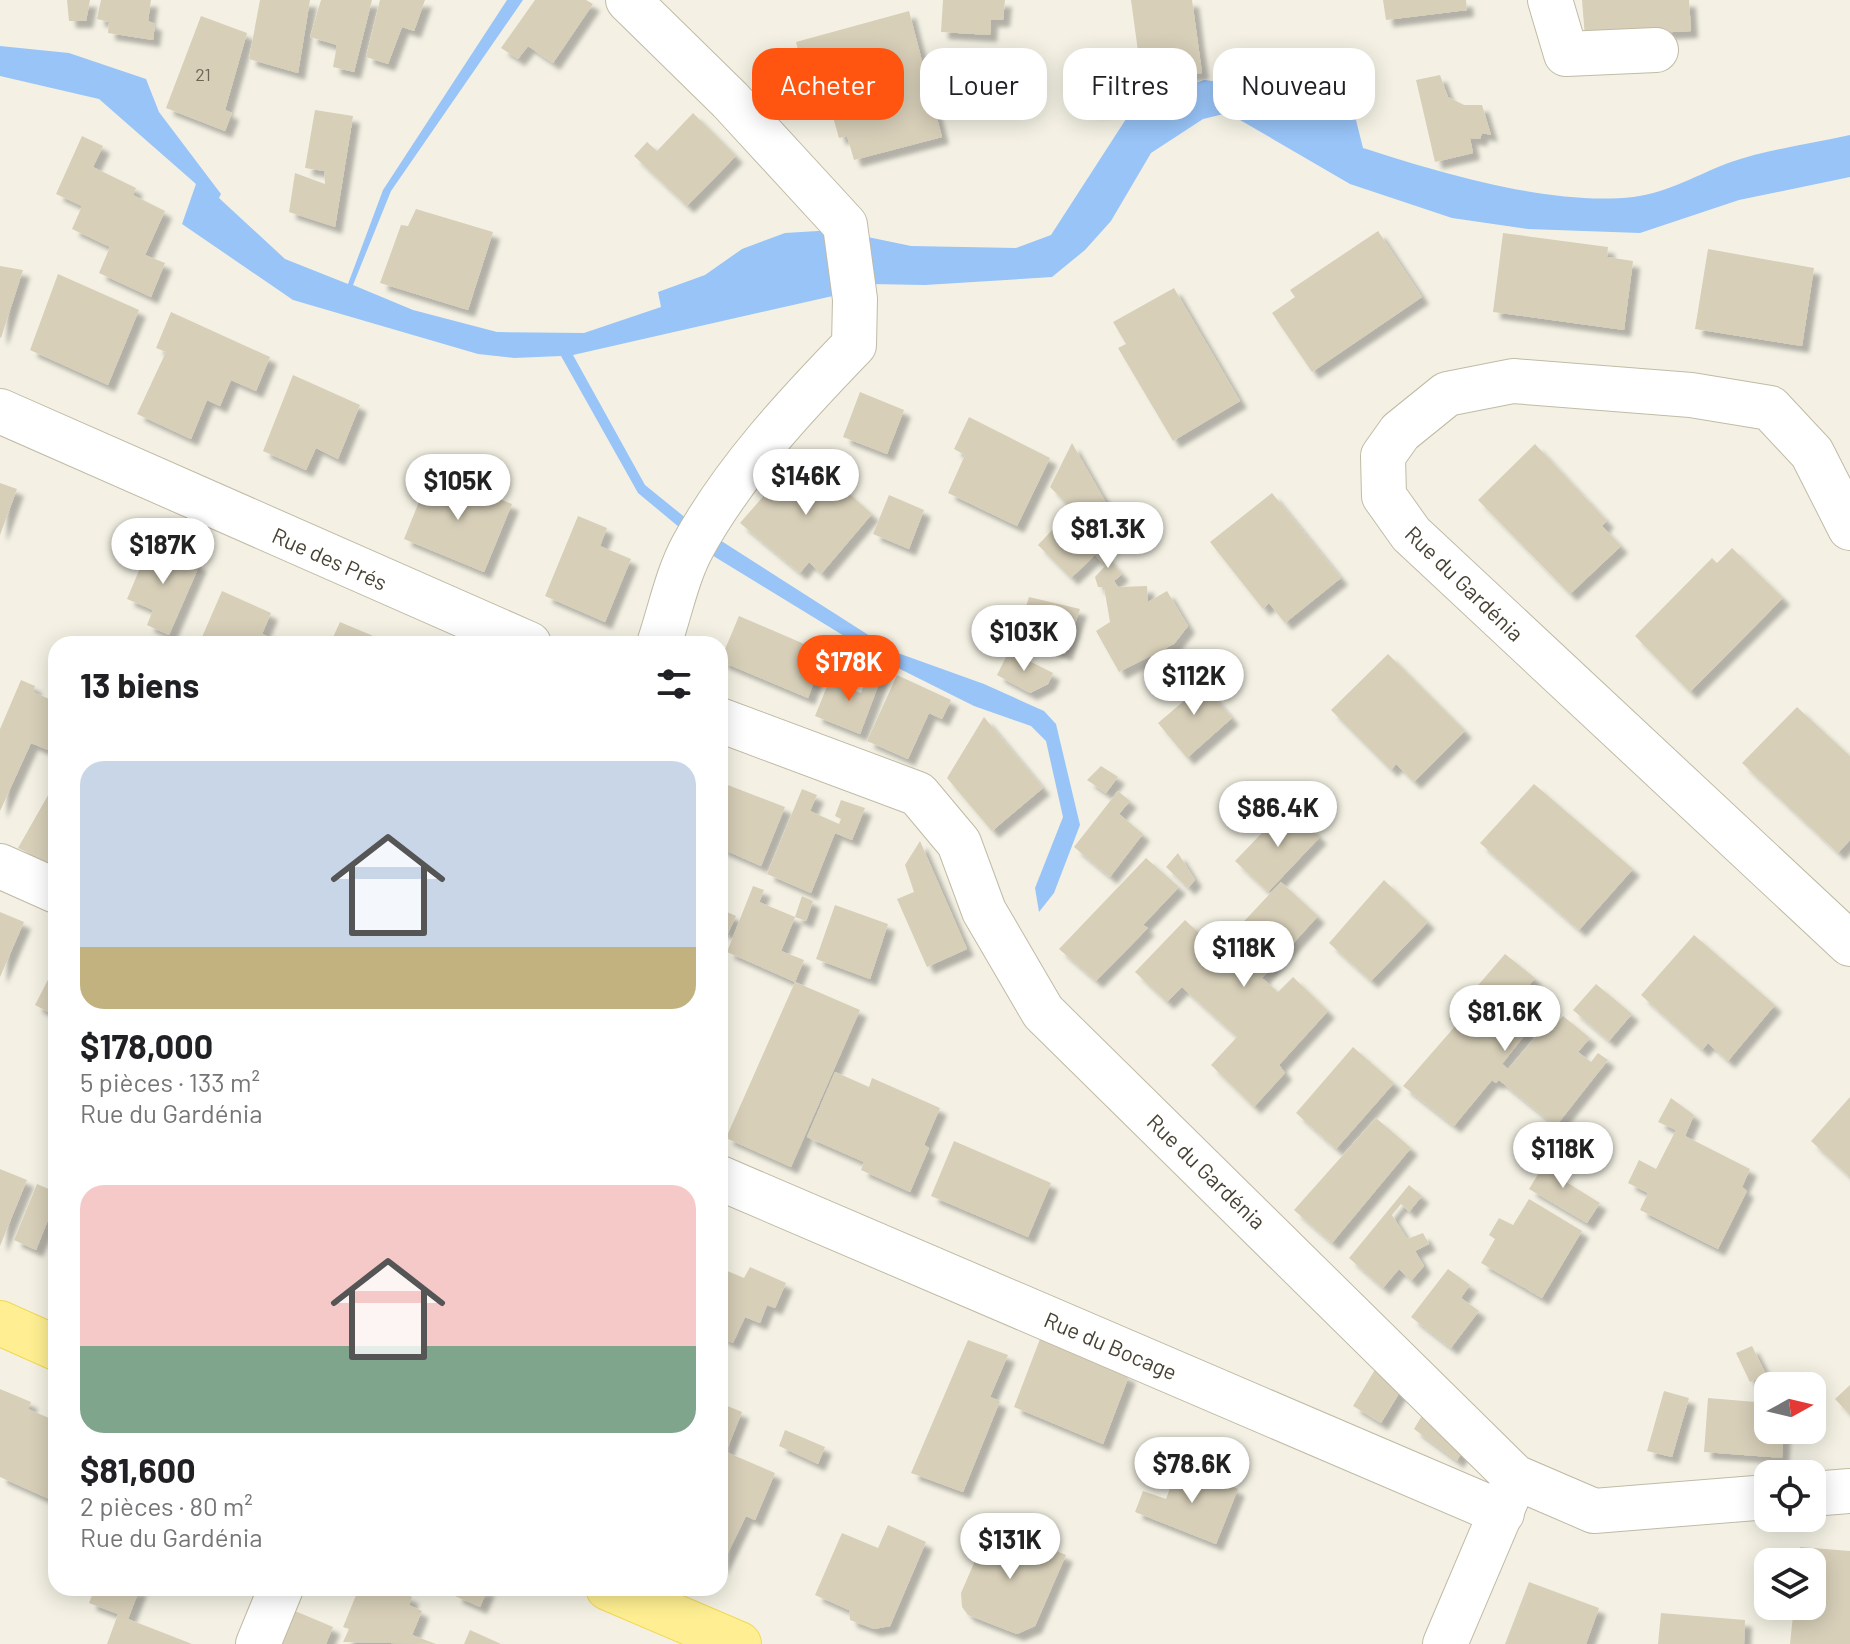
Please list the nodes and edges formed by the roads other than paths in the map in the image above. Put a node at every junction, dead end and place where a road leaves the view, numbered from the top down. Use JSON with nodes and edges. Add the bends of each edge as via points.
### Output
{"nodes":[{"id":1,"x":628,"y":0,"type":"edge"},
{"id":2,"x":1550,"y":0,"type":"edge"},
{"id":3,"x":1656,"y":50,"type":"dead end"},
{"id":4,"x":0,"y":411,"type":"edge"},
{"id":5,"x":1850,"y":528,"type":"edge"},
{"id":6,"x":511,"y":636,"type":"edge"},
{"id":7,"x":662,"y":636,"type":"edge"},
{"id":8,"x":728,"y":723,"type":"edge"},
{"id":9,"x":0,"y":866,"type":"edge"},
{"id":10,"x":48,"y":887,"type":"edge"},
{"id":11,"x":1850,"y":944,"type":"edge"},
{"id":12,"x":728,"y":1181,"type":"edge"},
{"id":13,"x":0,"y":1323,"type":"edge"},
{"id":14,"x":48,"y":1344,"type":"edge"},
{"id":15,"x":1850,"y":1491,"type":"edge"},
{"id":16,"x":1826,"y":1493,"type":"edge"},
{"id":17,"x":1508,"y":1495,"type":"junction"},
{"id":18,"x":1754,"y":1498,"type":"edge"},
{"id":19,"x":278,"y":1596,"type":"edge"},
{"id":20,"x":627,"y":1596,"type":"edge"},
{"id":21,"x":258,"y":1644,"type":"edge"},
{"id":22,"x":739,"y":1644,"type":"edge"},
{"id":23,"x":1445,"y":1644,"type":"edge"}],
"edges":[{"from":1,"to":7,"type":"street","via":[[845,225],[855,299],[854,345],[793,408],[700,535]]},
{"from":2,"to":3,"type":"street","via":[[1566,54]]},
{"from":4,"to":6,"type":"street","name":"Rue des Prés"},
{"from":5,"to":11,"type":"street","name":"Rue du Gardénia","via":[[1812,453],[1770,408],[1691,395],[1513,381],[1447,394],[1400,432],[1383,456],[1384,496],[1411,534]]},
{"from":8,"to":17,"type":"street","name":"Rue du Gardénia","via":[[918,794],[959,843],[984,911],[1043,1012]]},
{"from":9,"to":10,"type":"street"},
{"from":12,"to":17,"type":"street","name":"Rue du Bocage"},
{"from":13,"to":14,"type":"main road"},
{"from":15,"to":16,"type":"street"},
{"from":17,"to":18,"type":"street","name":"Rue du Gardénia","via":[[1594,1511]]},
{"from":17,"to":23,"type":"street"},
{"from":19,"to":21,"type":"street"},
{"from":20,"to":22,"type":"main road"}]}
